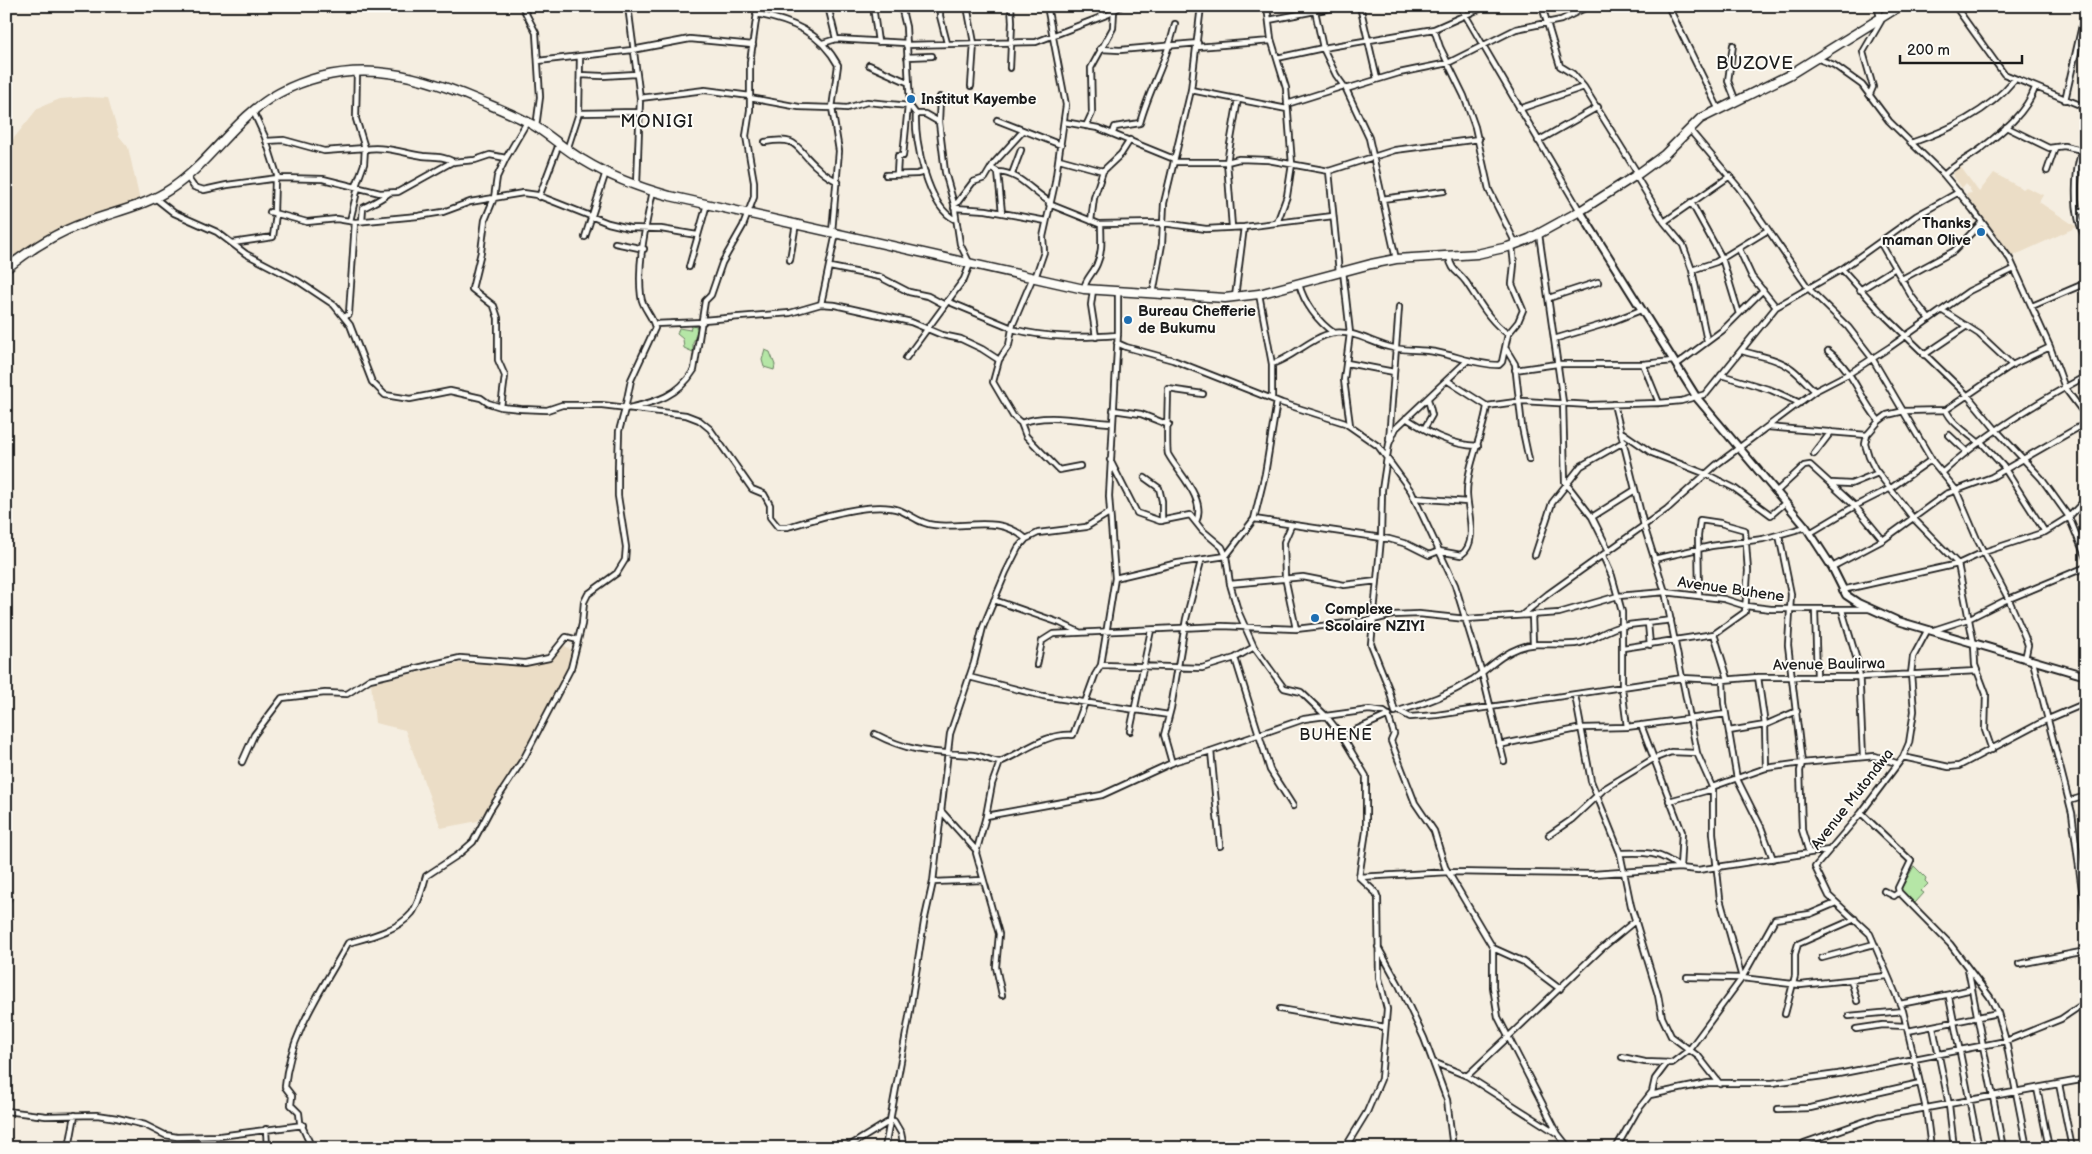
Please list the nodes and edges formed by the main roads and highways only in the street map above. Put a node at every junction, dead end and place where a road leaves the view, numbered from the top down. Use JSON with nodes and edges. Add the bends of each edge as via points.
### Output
{"nodes":[{"id":1,"x":1900,"y":6,"type":"edge"},
{"id":2,"x":1580,"y":211,"type":"junction"},
{"id":3,"x":6,"y":269,"type":"edge"},
{"id":4,"x":2086,"y":676,"type":"edge"}],
"edges":[{"from":1,"to":2,"type":"highway","via":[[1789,75],[1700,119],[1664,155]]},
{"from":2,"to":3,"type":"highway","via":[[1514,245],[1477,254],[1396,259],[1259,294],[1234,297],[1118,293],[1084,289],[970,264],[653,191],[606,172],[527,122],[432,82],[402,74],[357,71],[305,81],[278,94],[253,111],[187,177],[155,198],[64,232]]},
{"from":2,"to":4,"type":"main road","via":[[1698,398],[1806,527],[1832,567],[1842,590],[1851,599],[1871,610],[1930,631]]}]}
